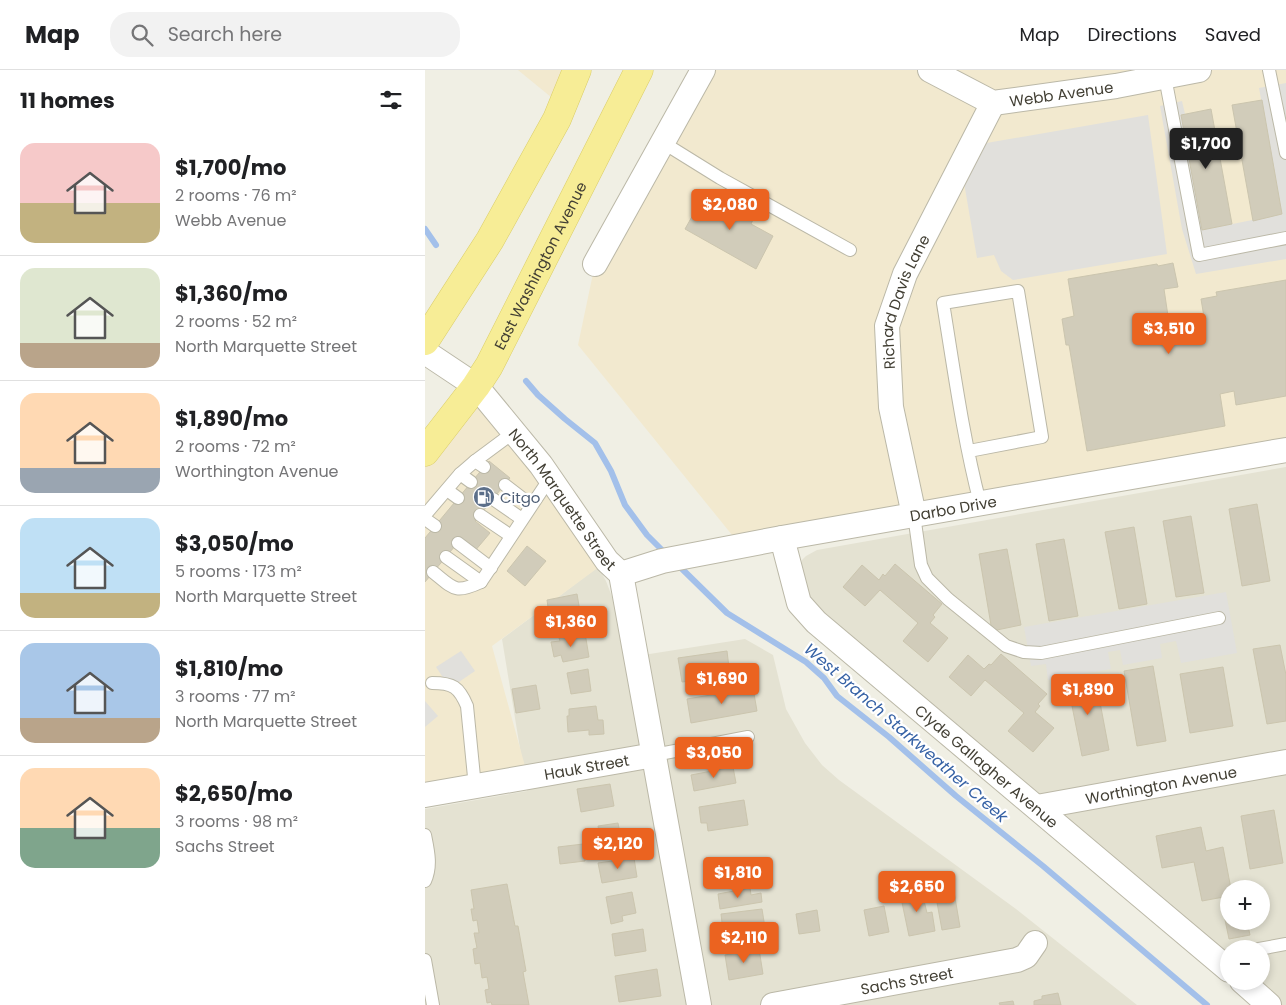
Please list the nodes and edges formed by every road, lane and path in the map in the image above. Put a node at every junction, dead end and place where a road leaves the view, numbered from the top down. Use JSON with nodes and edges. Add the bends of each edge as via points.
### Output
{"nodes":[{"id":1,"x":577,"y":70,"type":"edge"},
{"id":2,"x":639,"y":70,"type":"edge"},
{"id":3,"x":703,"y":70,"type":"edge"},
{"id":4,"x":930,"y":70,"type":"edge"},
{"id":5,"x":1199,"y":70,"type":"edge"},
{"id":6,"x":1269,"y":70,"type":"edge"},
{"id":7,"x":1165,"y":76,"type":"junction"},
{"id":8,"x":1124,"y":77,"type":"edge"},
{"id":9,"x":993,"y":103,"type":"junction"},
{"id":10,"x":662,"y":142,"type":"junction"},
{"id":11,"x":1286,"y":153,"type":"edge"},
{"id":12,"x":1286,"y":238,"type":"edge"},
{"id":13,"x":850,"y":250,"type":"dead end"},
{"id":14,"x":595,"y":264,"type":"dead end"},
{"id":15,"x":425,"y":341,"type":"edge"},
{"id":16,"x":425,"y":352,"type":"edge"},
{"id":17,"x":476,"y":386,"type":"junction"},
{"id":18,"x":514,"y":432,"type":"junction"},
{"id":19,"x":1286,"y":450,"type":"edge"},
{"id":20,"x":969,"y":451,"type":"junction"},
{"id":21,"x":425,"y":452,"type":"edge"},
{"id":22,"x":460,"y":474,"type":"junction"},
{"id":23,"x":550,"y":478,"type":"junction"},
{"id":24,"x":471,"y":482,"type":"dead end"},
{"id":25,"x":505,"y":485,"type":"dead end"},
{"id":26,"x":447,"y":490,"type":"junction"},
{"id":27,"x":458,"y":498,"type":"dead end"},
{"id":28,"x":493,"y":499,"type":"dead end"},
{"id":29,"x":980,"y":503,"type":"junction"},
{"id":30,"x":531,"y":505,"type":"junction"},
{"id":31,"x":480,"y":514,"type":"dead end"},
{"id":32,"x":913,"y":515,"type":"junction"},
{"id":33,"x":522,"y":519,"type":"junction"},
{"id":34,"x":428,"y":520,"type":"edge"},
{"id":35,"x":511,"y":536,"type":"junction"},
{"id":36,"x":782,"y":538,"type":"junction"},
{"id":37,"x":458,"y":543,"type":"dead end"},
{"id":38,"x":446,"y":557,"type":"dead end"},
{"id":39,"x":491,"y":568,"type":"junction"},
{"id":40,"x":433,"y":572,"type":"dead end"},
{"id":41,"x":621,"y":574,"type":"junction"},
{"id":42,"x":481,"y":582,"type":"junction"},
{"id":43,"x":1219,"y":618,"type":"dead end"},
{"id":44,"x":432,"y":683,"type":"dead end"},
{"id":45,"x":747,"y":737,"type":"dead end"},
{"id":46,"x":654,"y":755,"type":"junction"},
{"id":47,"x":1286,"y":762,"type":"edge"},
{"id":48,"x":475,"y":787,"type":"junction"},
{"id":49,"x":425,"y":796,"type":"edge"},
{"id":50,"x":1037,"y":808,"type":"junction"},
{"id":51,"x":425,"y":835,"type":"edge"},
{"id":52,"x":425,"y":881,"type":"edge"},
{"id":53,"x":1035,"y":944,"type":"dead end"},
{"id":54,"x":1286,"y":944,"type":"edge"},
{"id":55,"x":1270,"y":947,"type":"edge"},
{"id":56,"x":1220,"y":959,"type":"edge"},
{"id":57,"x":425,"y":960,"type":"edge"},
{"id":58,"x":1252,"y":990,"type":"edge"},
{"id":59,"x":433,"y":1005,"type":"edge"},
{"id":60,"x":699,"y":1005,"type":"edge"},
{"id":61,"x":773,"y":1005,"type":"edge"},
{"id":62,"x":1269,"y":1005,"type":"edge"}],
"edges":[{"from":1,"to":15,"type":"main road","via":[[557,118],[490,240]]},
{"from":2,"to":17,"type":"main road","name":"East Washington Avenue","via":[[506,335]]},
{"from":3,"to":10,"type":"street"},
{"from":4,"to":9,"type":"street","name":"Webb Avenue"},
{"from":5,"to":7,"type":"street","name":"Webb Avenue"},
{"from":6,"to":11,"type":"lane"},
{"from":7,"to":8,"type":"street","name":"Webb Avenue"},
{"from":7,"to":12,"type":"lane","via":[[1199,255]]},
{"from":8,"to":9,"type":"street","name":"Webb Avenue"},
{"from":9,"to":32,"type":"street","name":"Richard Davis Lane","via":[[905,274],[887,326],[891,407]]},
{"from":10,"to":13,"type":"lane"},
{"from":10,"to":14,"type":"street"},
{"from":16,"to":17,"type":"street","name":"North Marquette Street"},
{"from":17,"to":18,"type":"street","name":"North Marquette Street"},
{"from":17,"to":21,"type":"main road","name":"East Washington Avenue"},
{"from":18,"to":22,"type":"lane","via":[[479,464]]},
{"from":18,"to":23,"type":"street","name":"North Marquette Street"},
{"from":19,"to":29,"type":"street","name":"Darbo Drive"},
{"from":20,"to":20,"type":"lane","via":[[943,303],[1018,291],[1042,436]]},
{"from":20,"to":29,"type":"lane"},
{"from":22,"to":24,"type":"lane"},
{"from":22,"to":26,"type":"lane"},
{"from":23,"to":30,"type":"lane"},
{"from":23,"to":41,"type":"street","name":"North Marquette Street","via":[[607,561]]},
{"from":25,"to":30,"type":"lane"},
{"from":26,"to":27,"type":"lane"},
{"from":26,"to":34,"type":"lane"},
{"from":28,"to":33,"type":"lane"},
{"from":29,"to":32,"type":"street","name":"Darbo Drive"},
{"from":30,"to":33,"type":"lane"},
{"from":31,"to":35,"type":"lane"},
{"from":32,"to":36,"type":"street","name":"Darbo Drive"},
{"from":32,"to":43,"type":"lane","via":[[921,565],[927,578],[1006,646],[1041,653]]},
{"from":33,"to":35,"type":"lane"},
{"from":35,"to":39,"type":"lane"},
{"from":36,"to":41,"type":"street","name":"Darbo Drive","via":[[662,561]]},
{"from":36,"to":50,"type":"street","name":"Clyde Gallagher Avenue","via":[[796,596],[816,622]]},
{"from":37,"to":39,"type":"lane"},
{"from":38,"to":42,"type":"lane"},
{"from":39,"to":42,"type":"lane"},
{"from":40,"to":42,"type":"lane","via":[[453,588],[466,589]]},
{"from":41,"to":46,"type":"street","name":"North Marquette Street"},
{"from":44,"to":48,"type":"lane","via":[[454,686],[467,706]]},
{"from":45,"to":46,"type":"lane","name":"Hauk Street"},
{"from":46,"to":48,"type":"street","name":"Hauk Street"},
{"from":46,"to":60,"type":"street","name":"North Marquette Street"},
{"from":47,"to":50,"type":"street","name":"Worthington Avenue"},
{"from":48,"to":49,"type":"street","name":"Hauk Street"},
{"from":50,"to":56,"type":"street","name":"Clyde Gallagher Avenue"},
{"from":51,"to":52,"type":"lane","via":[[429,873]]},
{"from":53,"to":61,"type":"street","name":"Sachs Street","via":[[1026,956],[1017,960]]},
{"from":54,"to":55,"type":"lane"},
{"from":57,"to":59,"type":"lane"},
{"from":58,"to":62,"type":"street"}]}
